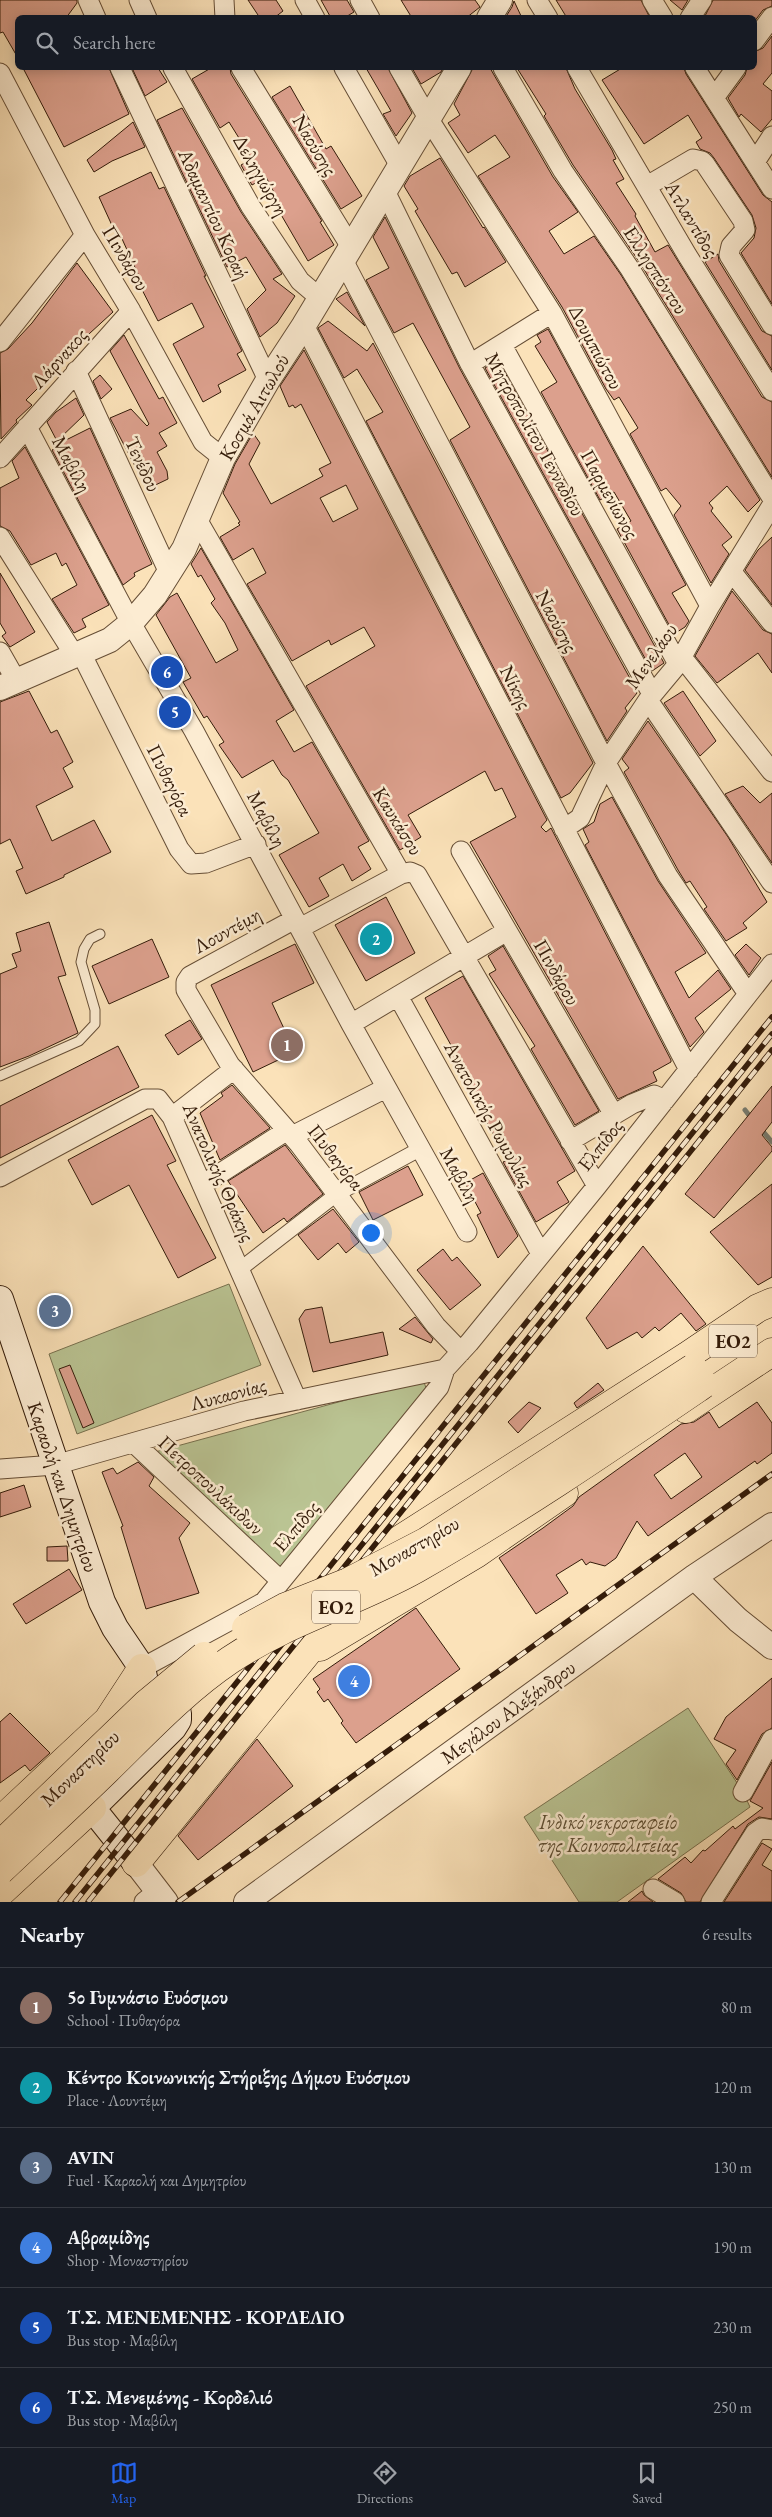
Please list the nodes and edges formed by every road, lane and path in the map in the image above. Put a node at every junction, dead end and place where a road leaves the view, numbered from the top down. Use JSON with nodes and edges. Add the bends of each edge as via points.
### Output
{"nodes":[{"id":1,"x":88,"y":0,"type":"edge"},
{"id":2,"x":139,"y":0,"type":"edge"},
{"id":3,"x":224,"y":0,"type":"edge"},
{"id":4,"x":305,"y":0,"type":"edge"},
{"id":5,"x":360,"y":0,"type":"edge"},
{"id":6,"x":537,"y":0,"type":"edge"},
{"id":7,"x":652,"y":0,"type":"edge"},
{"id":8,"x":702,"y":0,"type":"edge"},
{"id":9,"x":95,"y":15,"type":"edge"},
{"id":10,"x":146,"y":15,"type":"edge"},
{"id":11,"x":225,"y":15,"type":"edge"},
{"id":12,"x":313,"y":15,"type":"edge"},
{"id":13,"x":368,"y":15,"type":"edge"},
{"id":14,"x":546,"y":15,"type":"edge"},
{"id":15,"x":661,"y":15,"type":"edge"},
{"id":16,"x":692,"y":15,"type":"edge"},
{"id":17,"x":772,"y":17,"type":"edge"},
{"id":18,"x":757,"y":37,"type":"edge"},
{"id":19,"x":121,"y":70,"type":"edge"},
{"id":20,"x":174,"y":70,"type":"edge"},
{"id":21,"x":242,"y":70,"type":"edge"},
{"id":22,"x":345,"y":70,"type":"edge"},
{"id":23,"x":400,"y":70,"type":"edge"},
{"id":24,"x":458,"y":70,"type":"edge"},
{"id":25,"x":504,"y":70,"type":"edge"},
{"id":26,"x":578,"y":70,"type":"edge"},
{"id":27,"x":696,"y":70,"type":"edge"},
{"id":28,"x":735,"y":70,"type":"edge"},
{"id":29,"x":0,"y":73,"type":"edge"},
{"id":30,"x":714,"y":98,"type":"junction"},
{"id":31,"x":428,"y":118,"type":"junction"},
{"id":32,"x":772,"y":136,"type":"edge"},
{"id":33,"x":755,"y":162,"type":"junction"},
{"id":34,"x":400,"y":166,"type":"junction"},
{"id":35,"x":647,"y":186,"type":"junction"},
{"id":36,"x":772,"y":189,"type":"edge"},
{"id":37,"x":385,"y":191,"type":"junction"},
{"id":38,"x":85,"y":235,"type":"junction"},
{"id":39,"x":347,"y":253,"type":"junction"},
{"id":40,"x":320,"y":298,"type":"junction"},
{"id":41,"x":131,"y":311,"type":"junction"},
{"id":42,"x":552,"y":313,"type":"junction"},
{"id":43,"x":304,"y":325,"type":"junction"},
{"id":44,"x":772,"y":325,"type":"edge"},
{"id":45,"x":0,"y":342,"type":"edge"},
{"id":46,"x":502,"y":345,"type":"junction"},
{"id":47,"x":470,"y":364,"type":"junction"},
{"id":48,"x":76,"y":372,"type":"junction"},
{"id":49,"x":268,"y":380,"type":"junction"},
{"id":50,"x":772,"y":390,"type":"edge"},
{"id":51,"x":27,"y":428,"type":"junction"},
{"id":52,"x":0,"y":458,"type":"edge"},
{"id":53,"x":223,"y":458,"type":"junction"},
{"id":54,"x":771,"y":508,"type":"edge"},
{"id":55,"x":198,"y":521,"type":"junction"},
{"id":56,"x":0,"y":537,"type":"edge"},
{"id":57,"x":732,"y":572,"type":"junction"},
{"id":58,"x":170,"y":575,"type":"junction"},
{"id":59,"x":710,"y":606,"type":"junction"},
{"id":60,"x":131,"y":623,"type":"junction"},
{"id":61,"x":772,"y":623,"type":"edge"},
{"id":62,"x":0,"y":652,"type":"edge"},
{"id":63,"x":78,"y":654,"type":"junction"},
{"id":64,"x":680,"y":661,"type":"junction"},
{"id":65,"x":8,"y":684,"type":"edge"},
{"id":66,"x":650,"y":697,"type":"junction"},
{"id":67,"x":606,"y":764,"type":"junction"},
{"id":68,"x":772,"y":772,"type":"edge"},
{"id":69,"x":564,"y":830,"type":"junction"},
{"id":70,"x":256,"y":844,"type":"junction"},
{"id":71,"x":461,"y":851,"type":"dead end"},
{"id":72,"x":401,"y":874,"type":"junction"},
{"id":73,"x":772,"y":883,"type":"edge"},
{"id":74,"x":297,"y":924,"type":"junction"},
{"id":75,"x":507,"y":931,"type":"junction"},
{"id":76,"x":100,"y":934,"type":"dead end"},
{"id":77,"x":463,"y":957,"type":"junction"},
{"id":78,"x":772,"y":964,"type":"edge"},
{"id":79,"x":185,"y":984,"type":"joint"},
{"id":80,"x":748,"y":994,"type":"junction"},
{"id":81,"x":398,"y":996,"type":"junction"},
{"id":82,"x":351,"y":1024,"type":"junction"},
{"id":83,"x":234,"y":1069,"type":"junction"},
{"id":84,"x":689,"y":1070,"type":"junction"},
{"id":85,"x":0,"y":1076,"type":"edge"},
{"id":86,"x":386,"y":1088,"type":"junction"},
{"id":87,"x":665,"y":1100,"type":"junction"},
{"id":88,"x":614,"y":1115,"type":"junction"},
{"id":89,"x":172,"y":1117,"type":"junction"},
{"id":90,"x":289,"y":1134,"type":"junction"},
{"id":91,"x":570,"y":1141,"type":"junction"},
{"id":92,"x":420,"y":1149,"type":"junction"},
{"id":93,"x":0,"y":1177,"type":"edge"},
{"id":94,"x":202,"y":1185,"type":"junction"},
{"id":95,"x":597,"y":1186,"type":"junction"},
{"id":96,"x":337,"y":1194,"type":"junction"},
{"id":97,"x":467,"y":1232,"type":"dead end"},
{"id":98,"x":540,"y":1254,"type":"junction"},
{"id":99,"x":239,"y":1270,"type":"junction"},
{"id":100,"x":0,"y":1299,"type":"edge"},
{"id":101,"x":772,"y":1302,"type":"edge"},
{"id":102,"x":772,"y":1314,"type":"edge"},
{"id":103,"x":772,"y":1340,"type":"edge"},
{"id":104,"x":461,"y":1352,"type":"junction"},
{"id":105,"x":772,"y":1352,"type":"edge"},
{"id":106,"x":445,"y":1369,"type":"junction"},
{"id":107,"x":698,"y":1376,"type":"junction"},
{"id":108,"x":297,"y":1400,"type":"junction"},
{"id":109,"x":134,"y":1443,"type":"junction"},
{"id":110,"x":55,"y":1465,"type":"junction"},
{"id":111,"x":0,"y":1469,"type":"edge"},
{"id":112,"x":772,"y":1525,"type":"edge"},
{"id":113,"x":694,"y":1577,"type":"junction"},
{"id":114,"x":280,"y":1580,"type":"junction"},
{"id":115,"x":772,"y":1647,"type":"edge"},
{"id":116,"x":299,"y":1660,"type":"junction"},
{"id":117,"x":142,"y":1668,"type":"junction"},
{"id":118,"x":772,"y":1739,"type":"edge"},
{"id":119,"x":743,"y":1792,"type":"dead end"},
{"id":120,"x":92,"y":1808,"type":"junction"},
{"id":121,"x":0,"y":1821,"type":"edge"},
{"id":122,"x":772,"y":1830,"type":"edge"},
{"id":123,"x":0,"y":1845,"type":"edge"},
{"id":124,"x":136,"y":1863,"type":"junction"},
{"id":125,"x":0,"y":1871,"type":"edge"},
{"id":126,"x":653,"y":1889,"type":"dead end"},
{"id":127,"x":0,"y":1893,"type":"edge"},
{"id":128,"x":156,"y":1898,"type":"edge"},
{"id":129,"x":246,"y":1902,"type":"edge"},
{"id":130,"x":675,"y":1902,"type":"edge"},
{"id":131,"x":711,"y":1902,"type":"edge"}],
"edges":[{"from":1,"to":9,"type":"street"},
{"from":2,"to":10,"type":"street"},
{"from":3,"to":11,"type":"street"},
{"from":4,"to":12,"type":"street"},
{"from":5,"to":13,"type":"street"},
{"from":6,"to":14,"type":"street"},
{"from":7,"to":15,"type":"street"},
{"from":8,"to":16,"type":"street"},
{"from":17,"to":18,"type":"street"},
{"from":19,"to":49,"type":"street","name":"Αδαμαντίου Κοραή"},
{"from":20,"to":40,"type":"street","name":"Δεληγιώργη","via":[[251,207],[300,281]]},
{"from":21,"to":39,"type":"street","name":"Ναούσης"},
{"from":22,"to":34,"type":"street"},
{"from":23,"to":31,"type":"street","name":"Δουμπιώτου"},
{"from":24,"to":31,"type":"street","name":"Κοσμά Αιτωλού"},
{"from":25,"to":54,"type":"street","name":"Ελλησπόντου","via":[[564,171],[630,269]]},
{"from":26,"to":35,"type":"street","name":"Ατλαντίδος"},
{"from":27,"to":30,"type":"street"},
{"from":28,"to":30,"type":"street"},
{"from":29,"to":38,"type":"street","name":"Πινδάρου"},
{"from":30,"to":33,"type":"street"},
{"from":31,"to":34,"type":"street","name":"Κοσμά Αιτωλού"},
{"from":31,"to":42,"type":"street","name":"Δουμπιώτου"},
{"from":32,"to":33,"type":"street"},
{"from":33,"to":36,"type":"street"},
{"from":34,"to":37,"type":"street","name":"Κοσμά Αιτωλού"},
{"from":35,"to":44,"type":"street","via":[[693,159],[705,164],[743,222],[745,230],[731,246],[729,255]]},
{"from":35,"to":50,"type":"street","name":"Ατλαντίδος"},
{"from":37,"to":39,"type":"street","name":"Κοσμά Αιτωλού"},
{"from":37,"to":47,"type":"street","name":"Μητροπολίτου Γενναδίου"},
{"from":38,"to":41,"type":"street","name":"Πινδάρου"},
{"from":38,"to":45,"type":"street"},
{"from":39,"to":40,"type":"street","name":"Κοσμά Αιτωλού"},
{"from":39,"to":67,"type":"street","name":"Ναούσης"},
{"from":40,"to":43,"type":"street","name":"Κοσμά Αιτωλού"},
{"from":41,"to":48,"type":"street","name":"Λάρνακος"},
{"from":41,"to":53,"type":"street","name":"Πινδάρου","via":[[203,442]]},
{"from":42,"to":46,"type":"street"},
{"from":42,"to":59,"type":"street","name":"Δουμπιώτου"},
{"from":43,"to":49,"type":"street","name":"Κοσμά Αιτωλού"},
{"from":43,"to":69,"type":"street","name":"Νίκης"},
{"from":46,"to":47,"type":"street"},
{"from":46,"to":64,"type":"street","name":"Παρμενίωνος"},
{"from":47,"to":66,"type":"street","name":"Μητροπολίτου Γενναδίου"},
{"from":48,"to":51,"type":"street","name":"Λάρνακος"},
{"from":48,"to":58,"type":"street","name":"Τενέδου"},
{"from":49,"to":53,"type":"street","name":"Κοσμά Αιτωλού"},
{"from":51,"to":52,"type":"street","name":"Λάρνακος"},
{"from":51,"to":60,"type":"street","name":"Μαβίλη"},
{"from":53,"to":55,"type":"street","name":"Κοσμά Αιτωλού"},
{"from":54,"to":57,"type":"street","name":"Μενελάου"},
{"from":55,"to":58,"type":"street","name":"Κοσμά Αιτωλού"},
{"from":55,"to":72,"type":"street","name":"Καυκάσου"},
{"from":56,"to":63,"type":"street","name":"Πυθαγόρα"},
{"from":57,"to":59,"type":"street","name":"Μενελάου"},
{"from":57,"to":61,"type":"street"},
{"from":58,"to":60,"type":"street","name":"Κοσμά Αιτωλού"},
{"from":59,"to":64,"type":"street","name":"Μενελάου"},
{"from":60,"to":63,"type":"street","name":"Κοσμά Αιτωλού","via":[[110,640]]},
{"from":60,"to":70,"type":"street","name":"Μαβίλη"},
{"from":62,"to":65,"type":"street"},
{"from":63,"to":65,"type":"street","name":"Κοσμά Αιτωλού"},
{"from":63,"to":70,"type":"street","name":"Πυθαγόρα","via":[[179,849],[191,864],[206,863]]},
{"from":64,"to":66,"type":"street","name":"Μενελάου"},
{"from":64,"to":68,"type":"street","name":"Παρμενίωνος"},
{"from":66,"to":67,"type":"street","name":"Μενελάου"},
{"from":66,"to":73,"type":"street","name":"Μητροπολίτου Γενναδίου"},
{"from":67,"to":69,"type":"street","name":"Μενελάου","via":[[580,818]]},
{"from":67,"to":80,"type":"street","name":"Ναούσης","via":[[668,876]]},
{"from":69,"to":84,"type":"street","name":"Νίκης"},
{"from":70,"to":74,"type":"street","name":"Μαβίλη"},
{"from":71,"to":75,"type":"street","name":"Πινδάρου"},
{"from":72,"to":74,"type":"street","name":"Λουντέμη"},
{"from":72,"to":77,"type":"street","name":"Καυκάσου","via":[[410,872],[421,879]]},
{"from":74,"to":79,"type":"street","name":"Λουντέμη","via":[[200,970]]},
{"from":74,"to":82,"type":"street","name":"Μαβίλη"},
{"from":75,"to":77,"type":"street"},
{"from":75,"to":88,"type":"street","name":"Πινδάρου"},
{"from":76,"to":85,"type":"lane","via":[[90,939],[80,962],[95,1010],[95,1024],[79,1041]]},
{"from":77,"to":81,"type":"street"},
{"from":77,"to":91,"type":"street","name":"Καυκάσου"},
{"from":78,"to":80,"type":"street","name":"Ελπίδος"},
{"from":79,"to":83,"type":"street","name":"Πυθαγόρα","via":[[216,1043]]},
{"from":80,"to":84,"type":"street","name":"Ελπίδος"},
{"from":81,"to":82,"type":"street"},
{"from":81,"to":98,"type":"street","name":"Ανατολικής Ρωμυλίας"},
{"from":82,"to":86,"type":"street","name":"Μαβίλη"},
{"from":83,"to":89,"type":"street"},
{"from":83,"to":90,"type":"street","name":"Πυθαγόρα"},
{"from":84,"to":87,"type":"street","name":"Ελπίδος"},
{"from":86,"to":90,"type":"street"},
{"from":86,"to":92,"type":"street","name":"Μαβίλη"},
{"from":87,"to":88,"type":"street","via":[[654,1095]]},
{"from":87,"to":95,"type":"street","name":"Ελπίδος"},
{"from":88,"to":91,"type":"street"},
{"from":89,"to":93,"type":"street","name":"Ανατολικής Θράκης","via":[[158,1099],[145,1099]]},
{"from":89,"to":94,"type":"street","name":"Ανατολικής Θράκης"},
{"from":90,"to":94,"type":"street"},
{"from":90,"to":96,"type":"street","name":"Πυθαγόρα"},
{"from":91,"to":95,"type":"street","name":"Καυκάσου"},
{"from":92,"to":96,"type":"street"},
{"from":92,"to":97,"type":"street","name":"Μαβίλη"},
{"from":94,"to":99,"type":"street","name":"Ανατολικής Θράκης"},
{"from":95,"to":98,"type":"street","name":"Ελπίδος"},
{"from":96,"to":99,"type":"street"},
{"from":96,"to":104,"type":"street","name":"Πυθαγόρα","via":[[436,1326]]},
{"from":98,"to":104,"type":"street","name":"Ελπίδος"},
{"from":99,"to":108,"type":"street","name":"Ανατολικής Θράκης"},
{"from":100,"to":110,"type":"main road","name":"Καραολή και Δημητρίου"},
{"from":101,"to":116,"type":"main road","via":[[399,1540]]},
{"from":102,"to":107,"type":"main road","name":"Μοναστηρίου","number":"ΕΟ2"},
{"from":103,"to":107,"type":"main road","name":"Μοναστηρίου","number":"ΕΟ2"},
{"from":104,"to":106,"type":"street"},
{"from":105,"to":116,"type":"main road","via":[[476,1554]]},
{"from":106,"to":108,"type":"street","name":"Λυκαονίας"},
{"from":106,"to":114,"type":"street","name":"Ελπίδος","via":[[439,1387]]},
{"from":107,"to":123,"type":"main road","name":"Μοναστηρίου","number":"ΕΟ2","bridge":true,"via":[[427,1541],[348,1582],[285,1607],[222,1644],[146,1704]]},
{"from":107,"to":125,"type":"main road","name":"Μοναστηρίου","number":"ΕΟ2","bridge":true,"via":[[594,1459],[428,1562],[364,1595],[275,1633],[230,1660],[192,1689]]},
{"from":108,"to":109,"type":"street","name":"Λυκαονίας"},
{"from":109,"to":110,"type":"street","name":"Λυκαονίας"},
{"from":109,"to":114,"type":"street","name":"Πετροπουλάκιδων"},
{"from":110,"to":111,"type":"street","name":"Λυκαονίας"},
{"from":110,"to":117,"type":"main road","name":"Καραολή και Δημητρίου","via":[[102,1602]]},
{"from":112,"to":113,"type":"street","name":"Μεγάλου Αλεξάνδρου"},
{"from":113,"to":115,"type":"street","via":[[738,1620]]},
{"from":113,"to":129,"type":"street","name":"Μεγάλου Αλεξάνδρου"},
{"from":114,"to":117,"type":"street","name":"Ελπίδος","via":[[264,1602]]},
{"from":116,"to":124,"type":"main road"},
{"from":117,"to":120,"type":"main road","name":"Καραολή και Δημητρίου","via":[[145,1682],[178,1714],[176,1724]]},
{"from":117,"to":121,"type":"main road","via":[[108,1720]]},
{"from":118,"to":119,"type":"street"},
{"from":120,"to":124,"type":"main road"},
{"from":120,"to":127,"type":"main road"},
{"from":122,"to":131,"type":"street","via":[[762,1828],[752,1838]]},
{"from":124,"to":128,"type":"street"},
{"from":126,"to":130,"type":"street"}]}
